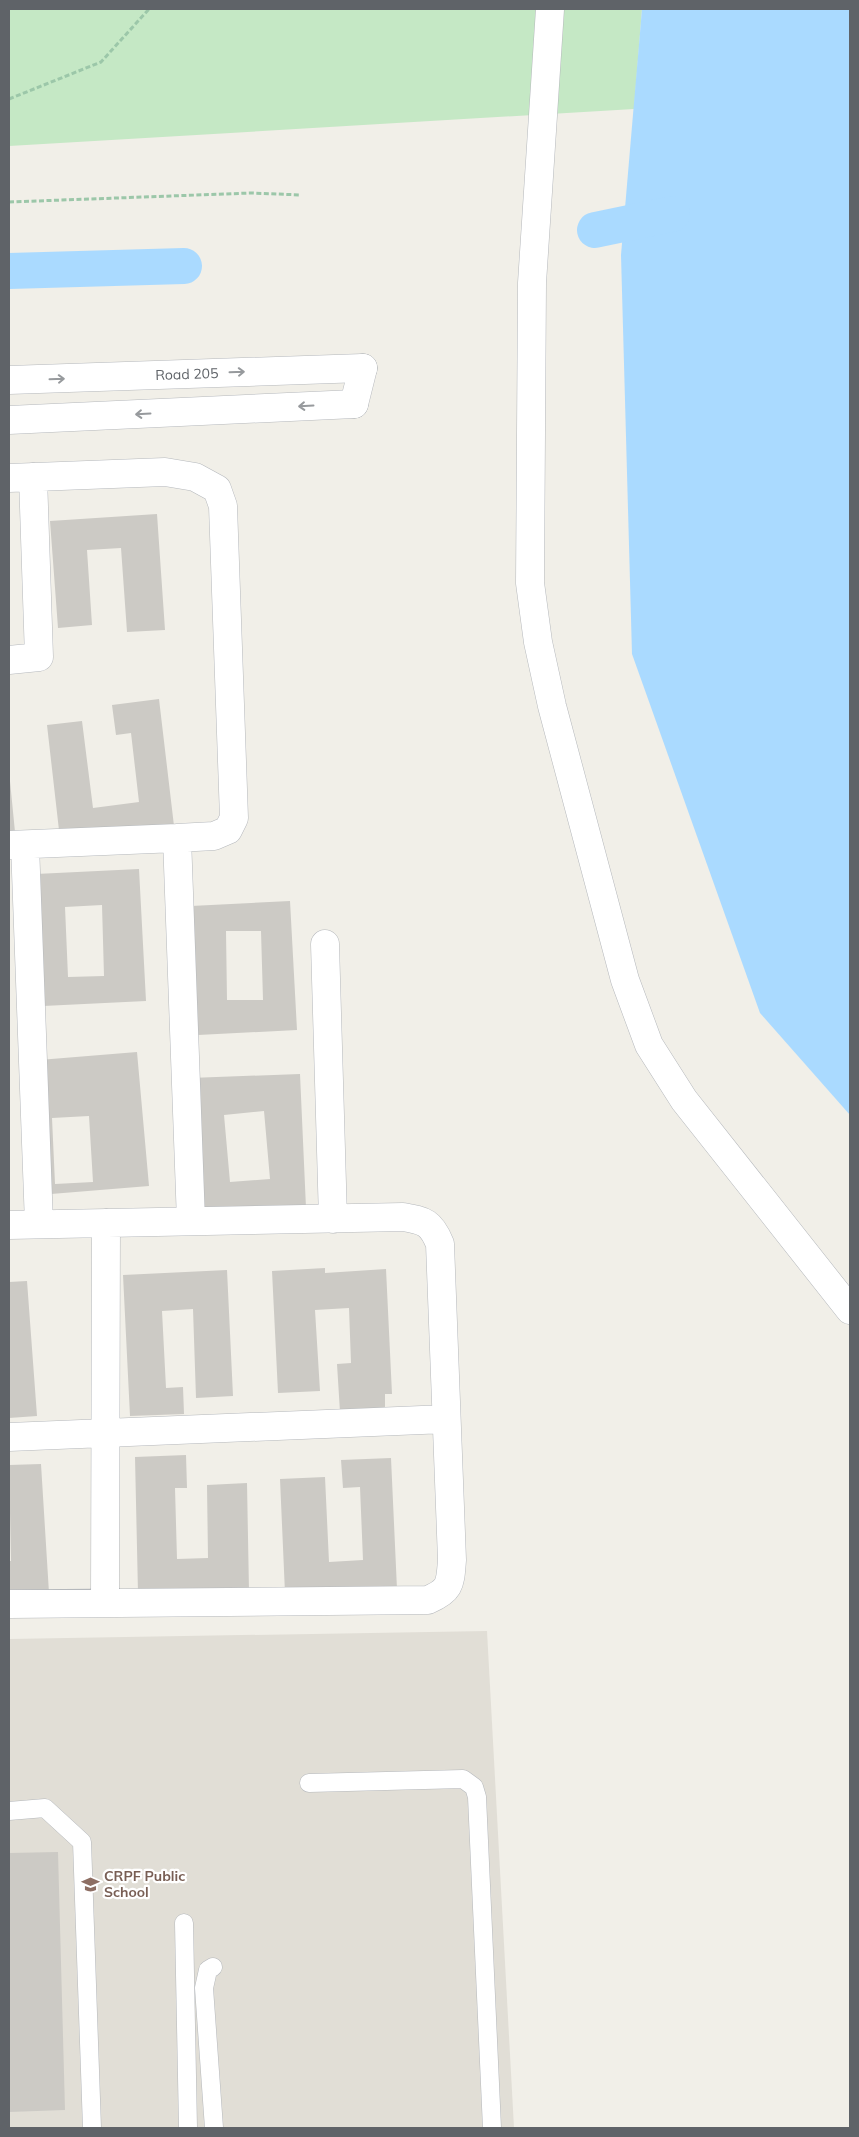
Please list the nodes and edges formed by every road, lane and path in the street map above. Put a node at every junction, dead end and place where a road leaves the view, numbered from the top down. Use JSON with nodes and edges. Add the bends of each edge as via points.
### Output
{"nodes":[{"id":1,"x":149,"y":9,"type":"edge"},
{"id":2,"x":550,"y":9,"type":"edge"},
{"id":3,"x":9,"y":99,"type":"edge"},
{"id":4,"x":301,"y":194,"type":"dead end"},
{"id":5,"x":9,"y":202,"type":"edge"},
{"id":6,"x":9,"y":380,"type":"edge"},
{"id":7,"x":9,"y":420,"type":"edge"},
{"id":8,"x":21,"y":477,"type":"edge"},
{"id":9,"x":9,"y":660,"type":"edge"},
{"id":10,"x":177,"y":838,"type":"junction"},
{"id":11,"x":17,"y":845,"type":"edge"},
{"id":12,"x":324,"y":944,"type":"dead end"},
{"id":13,"x":333,"y":1219,"type":"junction"},
{"id":14,"x":190,"y":1221,"type":"junction"},
{"id":15,"x":106,"y":1223,"type":"junction"},
{"id":16,"x":39,"y":1224,"type":"junction"},
{"id":17,"x":9,"y":1225,"type":"edge"},
{"id":18,"x":850,"y":1310,"type":"edge"},
{"id":19,"x":446,"y":1419,"type":"junction"},
{"id":20,"x":106,"y":1433,"type":"junction"},
{"id":21,"x":9,"y":1437,"type":"edge"},
{"id":22,"x":105,"y":1602,"type":"junction"},
{"id":23,"x":9,"y":1604,"type":"edge"},
{"id":24,"x":309,"y":1783,"type":"dead end"},
{"id":25,"x":9,"y":1811,"type":"edge"},
{"id":26,"x":184,"y":1923,"type":"dead end"},
{"id":27,"x":213,"y":1967,"type":"dead end"},
{"id":28,"x":92,"y":2128,"type":"edge"},
{"id":29,"x":188,"y":2128,"type":"edge"},
{"id":30,"x":214,"y":2128,"type":"edge"},
{"id":31,"x":492,"y":2128,"type":"edge"}],
"edges":[{"from":1,"to":3,"type":"path","via":[[101,62]]},
{"from":2,"to":18,"type":"street","via":[[532,283],[530,583],[538,642],[552,706],[625,980],[649,1045],[684,1100]]},
{"from":4,"to":5,"type":"path"},
{"from":6,"to":7,"type":"street","name":"Road 205","one_way":true,"via":[[363,368],[354,404]]},
{"from":8,"to":9,"type":"street","via":[[39,657]]},
{"from":8,"to":10,"type":"street","via":[[165,472],[195,477],[217,489],[223,506],[234,818],[228,830],[214,836]]},
{"from":10,"to":11,"type":"street"},
{"from":10,"to":14,"type":"street"},
{"from":11,"to":16,"type":"street"},
{"from":12,"to":13,"type":"street"},
{"from":13,"to":14,"type":"street"},
{"from":13,"to":19,"type":"street","via":[[403,1217],[422,1221],[433,1228],[440,1244]]},
{"from":14,"to":15,"type":"street"},
{"from":15,"to":16,"type":"street"},
{"from":15,"to":20,"type":"street"},
{"from":16,"to":17,"type":"street"},
{"from":19,"to":20,"type":"street"},
{"from":19,"to":22,"type":"street","via":[[452,1560],[451,1580],[444,1593],[428,1600]]},
{"from":20,"to":21,"type":"street"},
{"from":20,"to":22,"type":"street"},
{"from":22,"to":23,"type":"street"},
{"from":24,"to":31,"type":"lane","via":[[464,1779],[474,1786]]},
{"from":25,"to":28,"type":"lane","via":[[44,1808],[82,1842]]},
{"from":26,"to":29,"type":"lane"},
{"from":27,"to":30,"type":"lane","via":[[208,1970],[204,1988]]}]}
